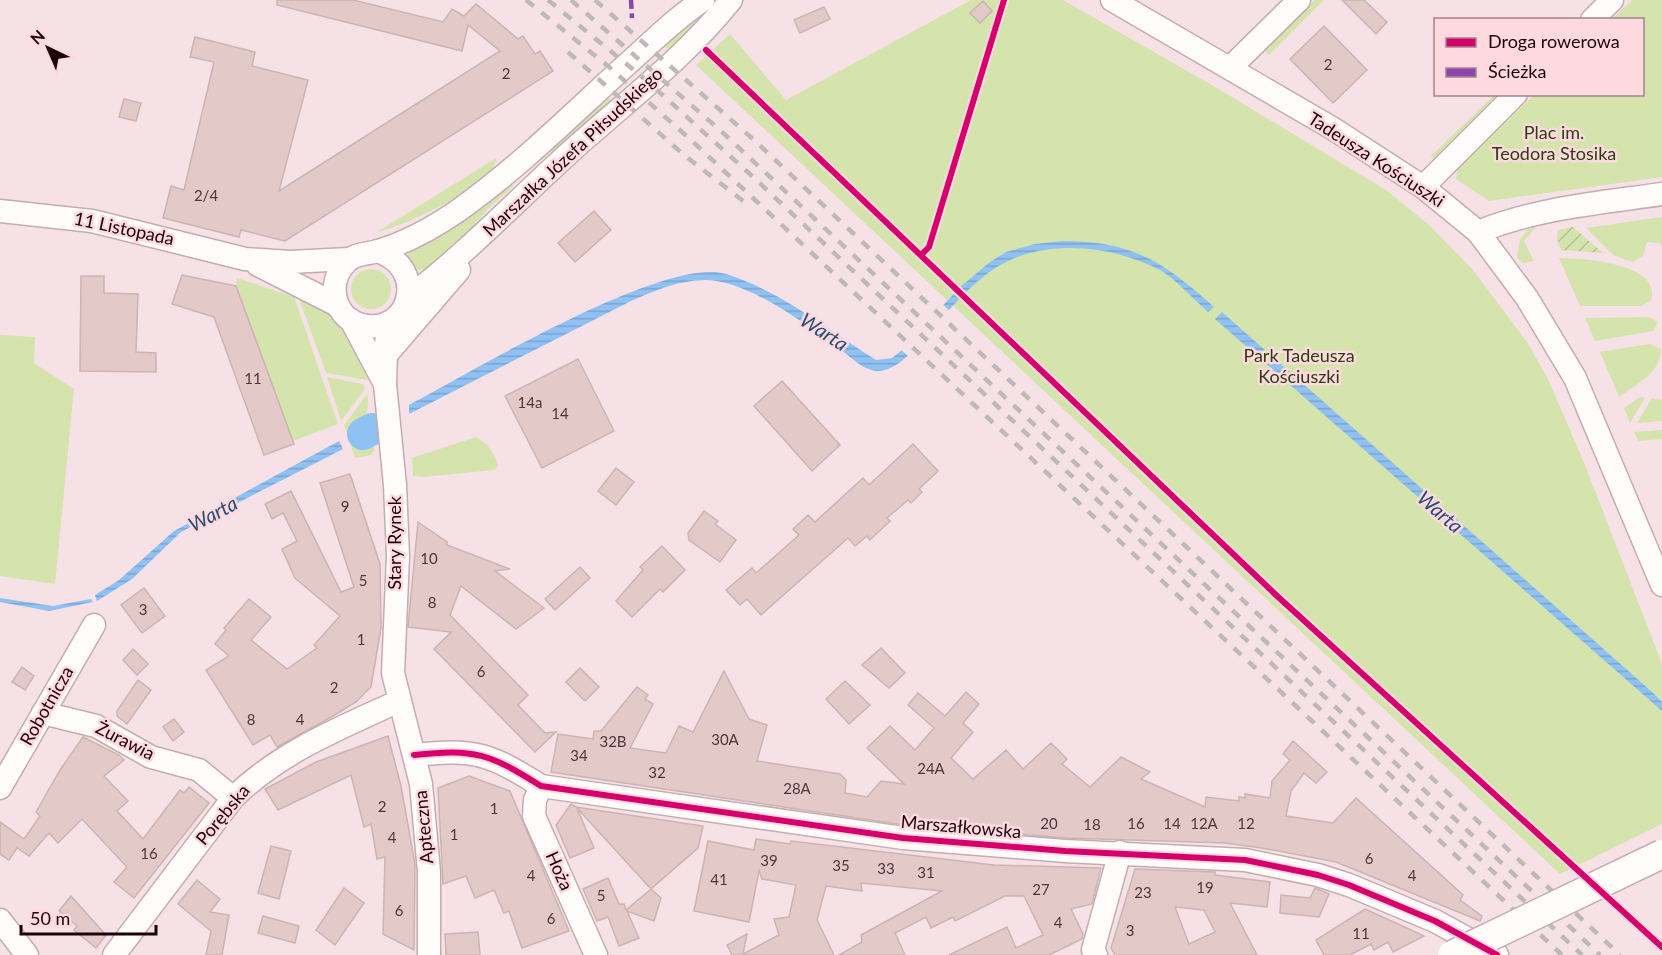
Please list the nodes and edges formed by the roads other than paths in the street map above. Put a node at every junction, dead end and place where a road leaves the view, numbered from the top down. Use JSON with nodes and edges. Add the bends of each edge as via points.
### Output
{"nodes":[{"id":1,"x":704,"y":0,"type":"edge"},
{"id":2,"x":731,"y":0,"type":"edge"},
{"id":3,"x":1112,"y":0,"type":"edge"},
{"id":4,"x":1299,"y":0,"type":"edge"},
{"id":5,"x":1612,"y":0,"type":"edge"},
{"id":6,"x":1594,"y":18,"type":"edge"},
{"id":7,"x":1230,"y":68,"type":"junction"},
{"id":8,"x":1514,"y":96,"type":"edge"},
{"id":9,"x":524,"y":158,"type":"junction"},
{"id":10,"x":541,"y":178,"type":"junction"},
{"id":11,"x":1423,"y":187,"type":"junction"},
{"id":12,"x":1662,"y":194,"type":"edge"},
{"id":13,"x":0,"y":211,"type":"edge"},
{"id":14,"x":1478,"y":232,"type":"junction"},
{"id":15,"x":484,"y":234,"type":"junction"},
{"id":16,"x":376,"y":251,"type":"junction"},
{"id":17,"x":245,"y":259,"type":"junction"},
{"id":18,"x":349,"y":259,"type":"junction"},
{"id":19,"x":409,"y":297,"type":"junction"},
{"id":20,"x":344,"y":313,"type":"junction"},
{"id":21,"x":387,"y":323,"type":"junction"},
{"id":22,"x":386,"y":356,"type":"junction"},
{"id":23,"x":386,"y":392,"type":"junction"},
{"id":24,"x":1662,"y":585,"type":"edge"},
{"id":25,"x":94,"y":625,"type":"dead end"},
{"id":26,"x":399,"y":701,"type":"junction"},
{"id":27,"x":43,"y":713,"type":"junction"},
{"id":28,"x":414,"y":755,"type":"junction"},
{"id":29,"x":541,"y":786,"type":"junction"},
{"id":30,"x":0,"y":788,"type":"edge"},
{"id":31,"x":233,"y":798,"type":"junction"},
{"id":32,"x":1120,"y":852,"type":"junction"},
{"id":33,"x":1662,"y":854,"type":"edge"},
{"id":34,"x":0,"y":920,"type":"edge"},
{"id":35,"x":1090,"y":953,"type":"edge"},
{"id":36,"x":27,"y":955,"type":"edge"},
{"id":37,"x":114,"y":955,"type":"edge"},
{"id":38,"x":429,"y":955,"type":"edge"},
{"id":39,"x":596,"y":955,"type":"edge"},
{"id":40,"x":1452,"y":955,"type":"edge"},
{"id":41,"x":1497,"y":955,"type":"edge"}],
"edges":[{"from":1,"to":9,"type":"street","name":"Marszałka Józefa Piłsudskiego","via":[[675,21]]},
{"from":2,"to":10,"type":"street","name":"Marszałka Józefa Piłsudskiego","via":[[690,44]]},
{"from":3,"to":7,"type":"street","name":"Tadeusza Kościuszki"},
{"from":4,"to":7,"type":"street"},
{"from":5,"to":6,"type":"street"},
{"from":7,"to":11,"type":"street","name":"Tadeusza Kościuszki"},
{"from":8,"to":11,"type":"street"},
{"from":9,"to":10,"type":"street"},
{"from":9,"to":16,"type":"street","name":"Marszałka Józefa Piłsudskiego","via":[[452,214]]},
{"from":10,"to":15,"type":"street","name":"Marszałka Józefa Piłsudskiego"},
{"from":11,"to":14,"type":"street","name":"Tadeusza Kościuszki"},
{"from":12,"to":14,"type":"street","via":[[1541,211]]},
{"from":13,"to":17,"type":"street","name":"11 Listopada","via":[[92,221]]},
{"from":14,"to":24,"type":"street","name":"Tadeusza Kościuszki","via":[[1527,298],[1575,378]]},
{"from":15,"to":19,"type":"street","name":"Marszałka Józefa Piłsudskiego"},
{"from":15,"to":22,"type":"street","via":[[445,288]]},
{"from":16,"to":18,"type":"street"},
{"from":16,"to":19,"type":"street","via":[[399,262],[406,272]]},
{"from":17,"to":18,"type":"street","name":"11 Listopada"},
{"from":17,"to":20,"type":"street","name":"11 Listopada"},
{"from":18,"to":20,"type":"street","via":[[335,285]]},
{"from":19,"to":21,"type":"street","via":[[404,308]]},
{"from":20,"to":21,"type":"street","via":[[372,326]]},
{"from":20,"to":23,"type":"street","name":"Stary Rynek"},
{"from":21,"to":22,"type":"street","name":"Stary Rynek"},
{"from":22,"to":23,"type":"street","name":"Stary Rynek"},
{"from":23,"to":26,"type":"street","name":"Stary Rynek","via":[[398,556],[393,673]]},
{"from":25,"to":27,"type":"street","name":"Robotnicza"},
{"from":26,"to":28,"type":"street","name":"Apteczna"},
{"from":26,"to":31,"type":"street","name":"Porębska","via":[[282,758]]},
{"from":27,"to":30,"type":"street","name":"Robotnicza"},
{"from":27,"to":31,"type":"street","name":"Żurawia","via":[[96,726],[151,757],[199,770]]},
{"from":28,"to":29,"type":"street","name":"Marszałkowska","via":[[457,751],[484,755]]},
{"from":28,"to":38,"type":"street","name":"Apteczna","via":[[421,784],[429,872]]},
{"from":29,"to":32,"type":"street","name":"Marszałkowska","via":[[903,838]]},
{"from":29,"to":39,"type":"street","name":"Hoża","via":[[534,816]]},
{"from":31,"to":37,"type":"street","name":"Porębska"},
{"from":32,"to":35,"type":"street"},
{"from":32,"to":41,"type":"street","name":"Marszałkowska","via":[[1245,860],[1318,875],[1411,910]]},
{"from":33,"to":40,"type":"main road","bridge":true},
{"from":34,"to":36,"type":"street"}]}
